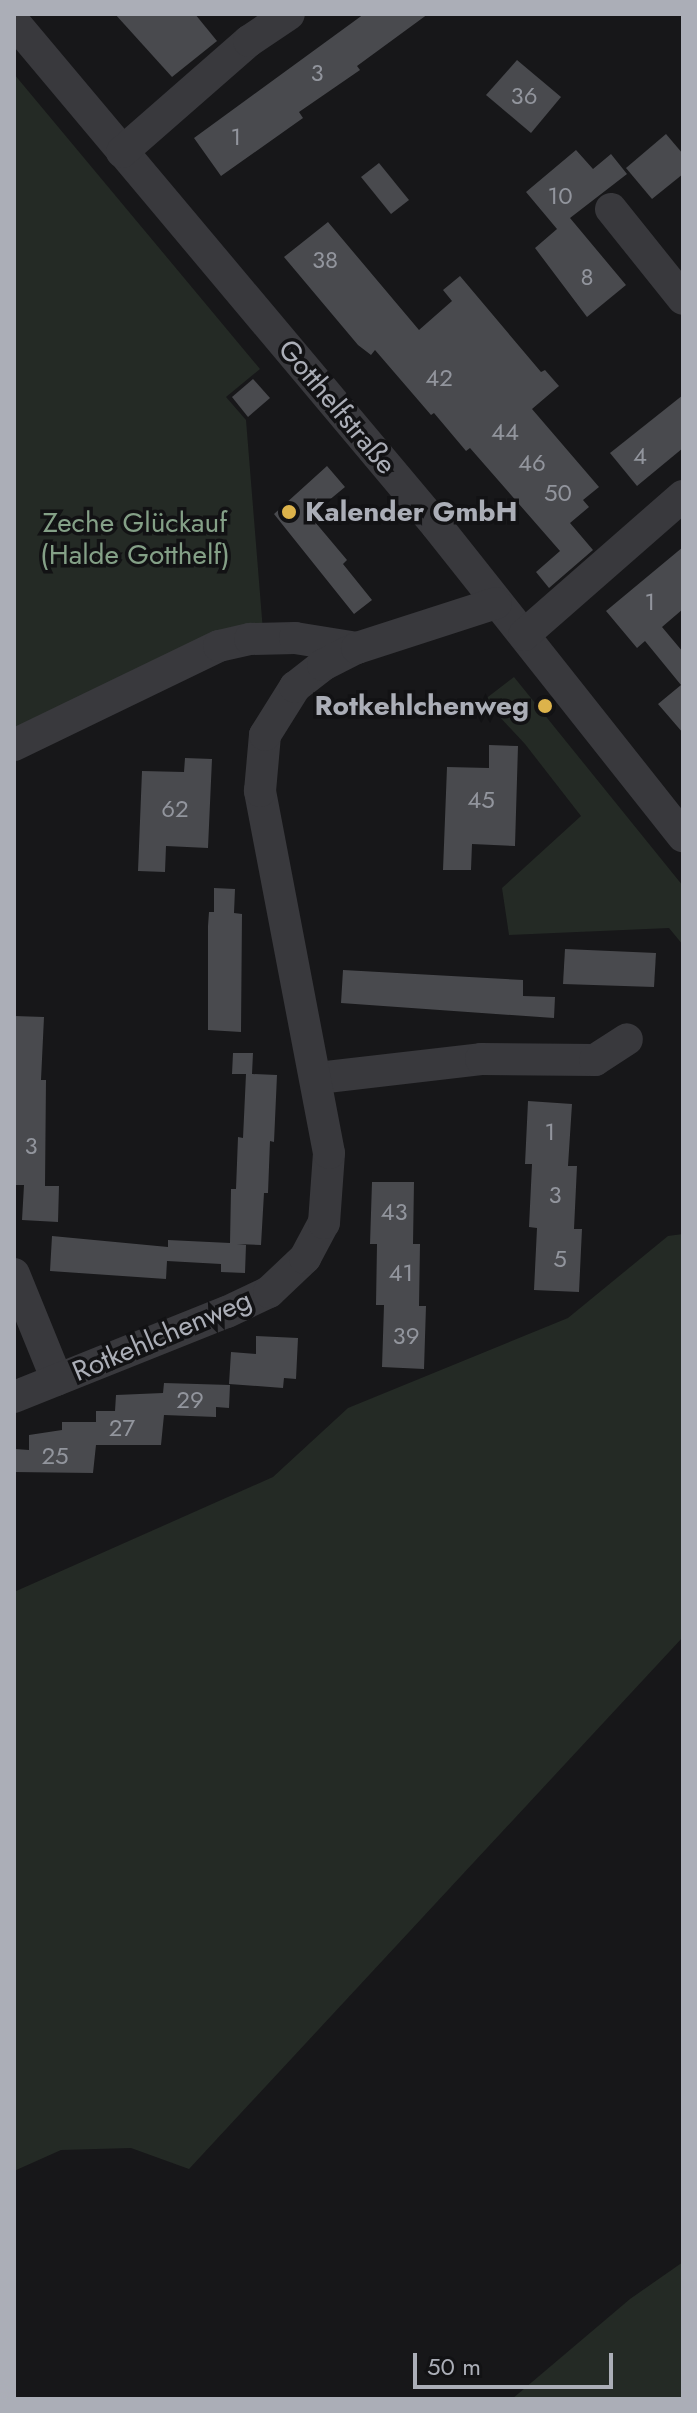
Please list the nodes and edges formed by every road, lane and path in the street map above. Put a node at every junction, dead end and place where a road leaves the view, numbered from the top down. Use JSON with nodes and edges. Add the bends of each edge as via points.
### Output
{"nodes":[{"id":1,"x":289,"y":14,"type":"edge"},
{"id":2,"x":14,"y":22,"type":"edge"},
{"id":3,"x":122,"y":152,"type":"junction"},
{"id":4,"x":611,"y":209,"type":"dead end"},
{"id":5,"x":683,"y":299,"type":"edge"},
{"id":6,"x":683,"y":496,"type":"edge"},
{"id":7,"x":496,"y":603,"type":"junction"},
{"id":8,"x":524,"y":635,"type":"junction"},
{"id":9,"x":357,"y":648,"type":"junction"},
{"id":10,"x":14,"y":745,"type":"edge"},
{"id":11,"x":683,"y":836,"type":"edge"},
{"id":12,"x":627,"y":1039,"type":"dead end"},
{"id":13,"x":318,"y":1078,"type":"junction"},
{"id":14,"x":14,"y":1274,"type":"edge"},
{"id":15,"x":57,"y":1380,"type":"junction"},
{"id":16,"x":14,"y":1397,"type":"edge"}],
"edges":[{"from":1,"to":3,"type":"street","via":[[249,41]]},
{"from":2,"to":3,"type":"street","name":"Gotthelfstraße"},
{"from":3,"to":7,"type":"street","name":"Gotthelfstraße"},
{"from":4,"to":5,"type":"street"},
{"from":6,"to":8,"type":"street"},
{"from":7,"to":8,"type":"street","name":"Gotthelfstraße"},
{"from":7,"to":9,"type":"street","name":"Rotkehlchenweg"},
{"from":8,"to":11,"type":"street","name":"Gotthelfstraße"},
{"from":9,"to":10,"type":"street","via":[[295,638],[219,646]]},
{"from":9,"to":13,"type":"street","name":"Rotkehlchenweg","via":[[295,687],[265,735],[260,791]]},
{"from":12,"to":13,"type":"street","via":[[595,1060],[481,1059]]},
{"from":13,"to":15,"type":"street","name":"Rotkehlchenweg","via":[[328,1168],[324,1223],[305,1258],[255,1299]]},
{"from":14,"to":15,"type":"street"},
{"from":15,"to":16,"type":"street","name":"Rotkehlchenweg"}]}
